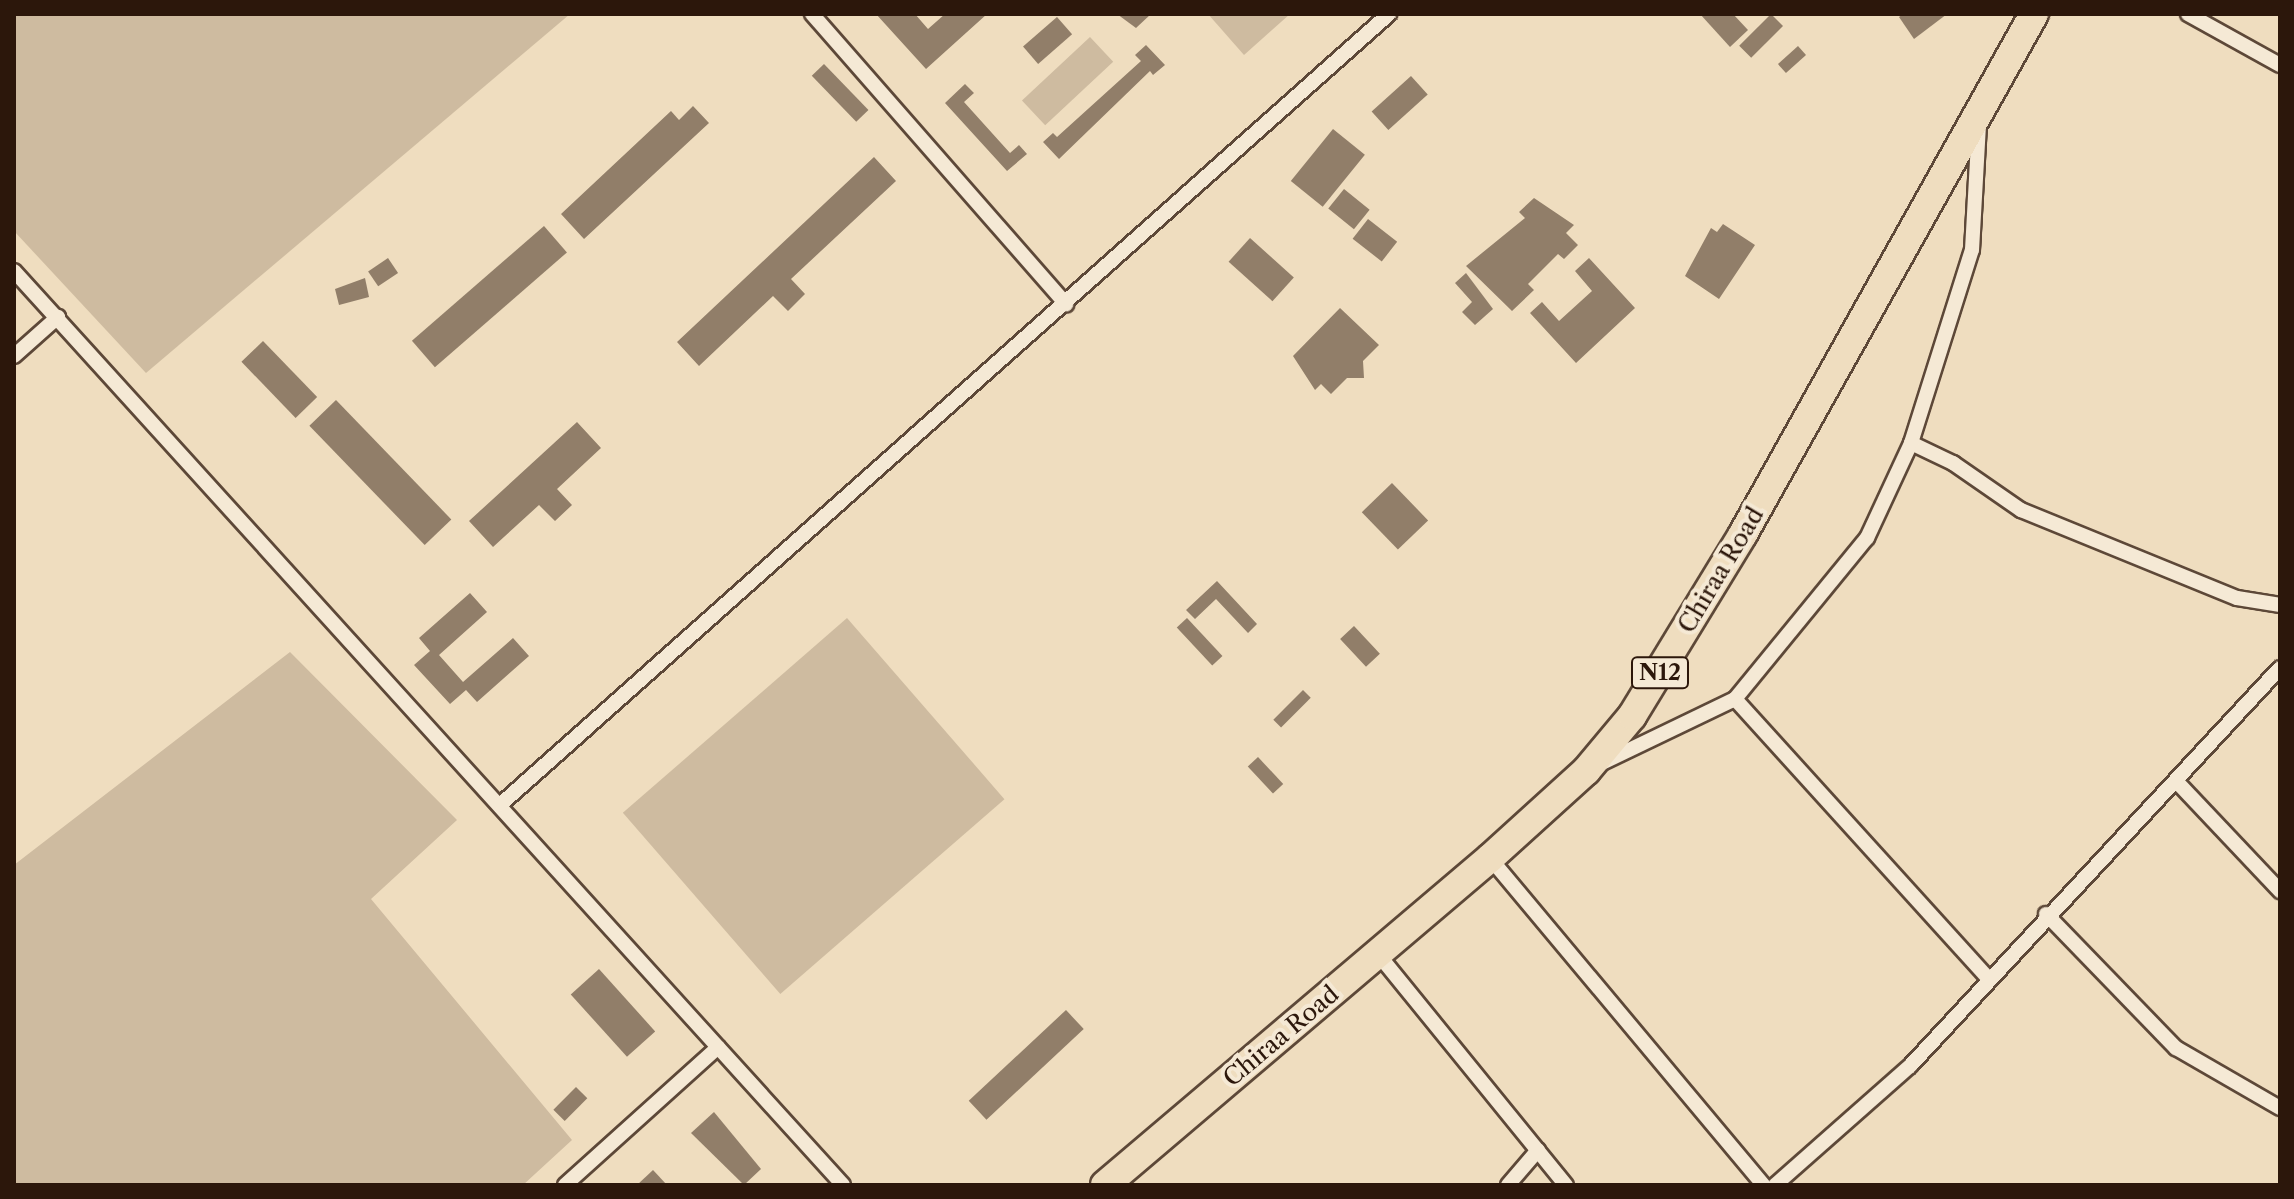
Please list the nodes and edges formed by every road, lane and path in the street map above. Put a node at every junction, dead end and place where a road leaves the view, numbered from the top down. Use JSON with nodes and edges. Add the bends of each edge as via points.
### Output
{"nodes":[{"id":1,"x":812,"y":14,"type":"edge"},
{"id":2,"x":1389,"y":14,"type":"edge"},
{"id":3,"x":2034,"y":14,"type":"edge"},
{"id":4,"x":2188,"y":14,"type":"edge"},
{"id":5,"x":2280,"y":65,"type":"edge"},
{"id":6,"x":1980,"y":112,"type":"junction"},
{"id":7,"x":14,"y":271,"type":"edge"},
{"id":8,"x":1066,"y":304,"type":"junction"},
{"id":9,"x":58,"y":317,"type":"junction"},
{"id":10,"x":14,"y":356,"type":"edge"},
{"id":11,"x":1911,"y":443,"type":"junction"},
{"id":12,"x":2280,"y":605,"type":"edge"},
{"id":13,"x":2280,"y":668,"type":"edge"},
{"id":14,"x":1735,"y":699,"type":"junction"},
{"id":15,"x":1586,"y":771,"type":"junction"},
{"id":16,"x":2178,"y":783,"type":"junction"},
{"id":17,"x":501,"y":804,"type":"junction"},
{"id":18,"x":1490,"y":858,"type":"junction"},
{"id":19,"x":2280,"y":891,"type":"edge"},
{"id":20,"x":2046,"y":914,"type":"junction"},
{"id":21,"x":1378,"y":954,"type":"junction"},
{"id":22,"x":1990,"y":980,"type":"junction"},
{"id":23,"x":718,"y":1047,"type":"junction"},
{"id":24,"x":2280,"y":1108,"type":"edge"},
{"id":25,"x":1538,"y":1150,"type":"junction"},
{"id":26,"x":565,"y":1185,"type":"edge"},
{"id":27,"x":843,"y":1185,"type":"edge"},
{"id":28,"x":1105,"y":1185,"type":"edge"},
{"id":29,"x":1508,"y":1185,"type":"edge"},
{"id":30,"x":1566,"y":1185,"type":"edge"},
{"id":31,"x":1763,"y":1185,"type":"edge"},
{"id":32,"x":1775,"y":1185,"type":"edge"}],
"edges":[{"from":1,"to":8,"type":"street"},
{"from":2,"to":8,"type":"street"},
{"from":3,"to":6,"type":"highway","name":"Chiraa Road","number":"N12"},
{"from":4,"to":5,"type":"street"},
{"from":6,"to":11,"type":"street","via":[[1972,250]]},
{"from":6,"to":15,"type":"highway","name":"Chiraa Road","number":"N12","via":[[1743,534],[1632,716]]},
{"from":7,"to":9,"type":"street"},
{"from":8,"to":17,"type":"street"},
{"from":9,"to":10,"type":"street"},
{"from":9,"to":17,"type":"street"},
{"from":11,"to":12,"type":"street","via":[[1953,463],[2021,510],[2237,598]]},
{"from":11,"to":14,"type":"street","via":[[1867,538]]},
{"from":13,"to":16,"type":"street"},
{"from":14,"to":15,"type":"street"},
{"from":14,"to":22,"type":"street"},
{"from":15,"to":18,"type":"highway","name":"Chiraa Road","number":"N12"},
{"from":16,"to":19,"type":"street"},
{"from":16,"to":20,"type":"street"},
{"from":17,"to":23,"type":"street"},
{"from":18,"to":21,"type":"highway","name":"Chiraa Road","number":"N12"},
{"from":18,"to":31,"type":"street"},
{"from":20,"to":22,"type":"street"},
{"from":20,"to":24,"type":"street","via":[[2176,1048]]},
{"from":21,"to":25,"type":"street"},
{"from":21,"to":28,"type":"highway","name":"Chiraa Road","number":"N12"},
{"from":22,"to":32,"type":"street","via":[[1910,1066]]},
{"from":23,"to":26,"type":"street"},
{"from":23,"to":27,"type":"street"},
{"from":25,"to":29,"type":"street"},
{"from":25,"to":30,"type":"street"}]}
